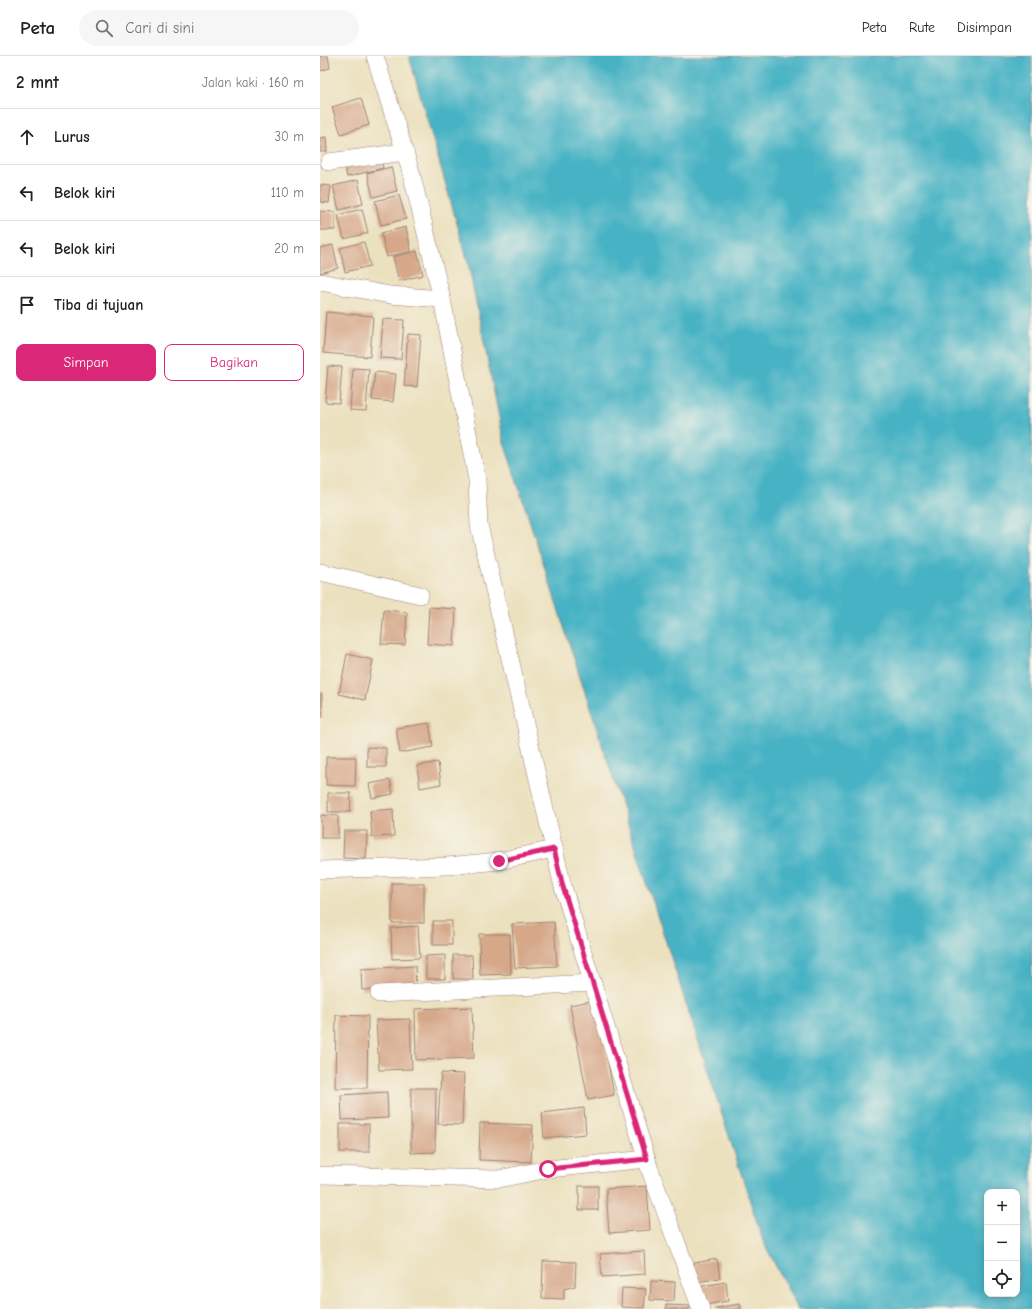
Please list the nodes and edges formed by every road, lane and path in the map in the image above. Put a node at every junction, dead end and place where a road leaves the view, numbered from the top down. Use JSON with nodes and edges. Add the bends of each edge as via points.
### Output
{"nodes":[{"id":1,"x":374,"y":56,"type":"edge"},
{"id":2,"x":405,"y":152,"type":"junction"},
{"id":3,"x":329,"y":162,"type":"dead end"},
{"id":4,"x":320,"y":282,"type":"edge"},
{"id":5,"x":442,"y":299,"type":"junction"},
{"id":6,"x":320,"y":572,"type":"edge"},
{"id":7,"x":420,"y":595,"type":"dead end"},
{"id":8,"x":554,"y":849,"type":"junction"},
{"id":9,"x":320,"y":870,"type":"edge"},
{"id":10,"x":593,"y":983,"type":"junction"},
{"id":11,"x":379,"y":994,"type":"dead end"},
{"id":12,"x":647,"y":1159,"type":"junction"},
{"id":13,"x":320,"y":1175,"type":"edge"},
{"id":14,"x":701,"y":1309,"type":"edge"}],
"edges":[{"from":1,"to":2,"type":"street"},
{"from":2,"to":3,"type":"street"},
{"from":2,"to":5,"type":"street"},
{"from":4,"to":5,"type":"street","via":[[390,295]]},
{"from":5,"to":8,"type":"street","via":[[477,480],[479,525]]},
{"from":6,"to":7,"type":"street"},
{"from":8,"to":9,"type":"street","via":[[499,861],[446,866]]},
{"from":8,"to":10,"type":"street"},
{"from":10,"to":11,"type":"street"},
{"from":10,"to":12,"type":"street"},
{"from":12,"to":13,"type":"street","via":[[548,1169],[498,1179]]},
{"from":12,"to":14,"type":"street"}]}
